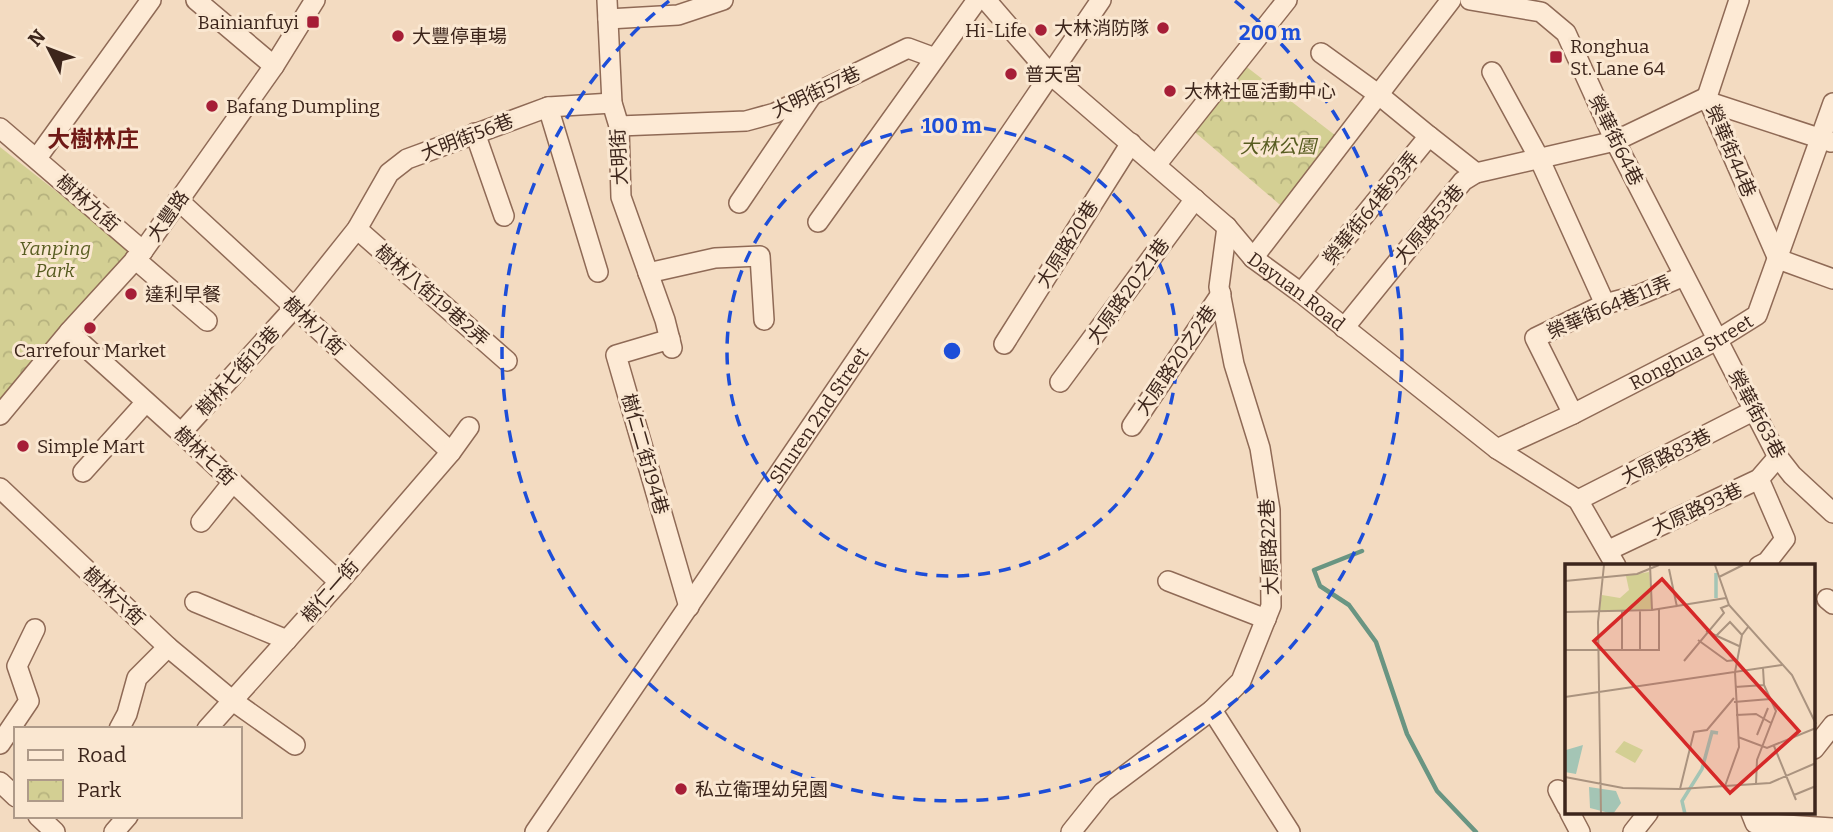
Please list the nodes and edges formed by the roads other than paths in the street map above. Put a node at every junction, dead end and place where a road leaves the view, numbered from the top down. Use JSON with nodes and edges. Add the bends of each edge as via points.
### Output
{"nodes":[{"id":1,"x":151,"y":0,"type":"edge"},
{"id":2,"x":196,"y":0,"type":"edge"},
{"id":3,"x":314,"y":0,"type":"edge"},
{"id":4,"x":723,"y":0,"type":"edge"},
{"id":5,"x":977,"y":0,"type":"edge"},
{"id":6,"x":986,"y":0,"type":"edge"},
{"id":7,"x":1101,"y":0,"type":"edge"},
{"id":8,"x":1287,"y":0,"type":"edge"},
{"id":9,"x":1451,"y":0,"type":"edge"},
{"id":10,"x":1470,"y":0,"type":"edge"},
{"id":11,"x":1739,"y":0,"type":"edge"},
{"id":12,"x":700,"y":5,"type":"edge"},
{"id":13,"x":608,"y":10,"type":"edge"},
{"id":14,"x":1321,"y":53,"type":"dead end"},
{"id":15,"x":936,"y":58,"type":"junction"},
{"id":16,"x":274,"y":66,"type":"junction"},
{"id":17,"x":1492,"y":72,"type":"dead end"},
{"id":18,"x":1051,"y":75,"type":"junction"},
{"id":19,"x":813,"y":95,"type":"junction"},
{"id":20,"x":1379,"y":95,"type":"junction"},
{"id":21,"x":1708,"y":99,"type":"junction"},
{"id":22,"x":612,"y":103,"type":"junction"},
{"id":23,"x":1833,"y":103,"type":"edge"},
{"id":24,"x":548,"y":107,"type":"junction"},
{"id":25,"x":619,"y":126,"type":"junction"},
{"id":26,"x":0,"y":128,"type":"edge"},
{"id":27,"x":475,"y":132,"type":"junction"},
{"id":28,"x":1429,"y":136,"type":"junction"},
{"id":29,"x":1615,"y":141,"type":"junction"},
{"id":30,"x":1827,"y":141,"type":"edge"},
{"id":31,"x":1130,"y":144,"type":"junction"},
{"id":32,"x":37,"y":158,"type":"junction"},
{"id":33,"x":1539,"y":158,"type":"junction"},
{"id":34,"x":1156,"y":165,"type":"junction"},
{"id":35,"x":1476,"y":173,"type":"junction"},
{"id":36,"x":178,"y":200,"type":"junction"},
{"id":37,"x":1195,"y":200,"type":"junction"},
{"id":38,"x":739,"y":203,"type":"dead end"},
{"id":39,"x":504,"y":216,"type":"dead end"},
{"id":40,"x":818,"y":222,"type":"dead end"},
{"id":41,"x":1227,"y":227,"type":"junction"},
{"id":42,"x":357,"y":229,"type":"junction"},
{"id":43,"x":139,"y":255,"type":"junction"},
{"id":44,"x":1253,"y":258,"type":"junction"},
{"id":45,"x":1778,"y":259,"type":"junction"},
{"id":46,"x":598,"y":272,"type":"dead end"},
{"id":47,"x":648,"y":273,"type":"junction"},
{"id":48,"x":1684,"y":276,"type":"junction"},
{"id":49,"x":1833,"y":279,"type":"edge"},
{"id":50,"x":1301,"y":293,"type":"junction"},
{"id":51,"x":1221,"y":294,"type":"junction"},
{"id":52,"x":1605,"y":304,"type":"junction"},
{"id":53,"x":295,"y":308,"type":"junction"},
{"id":54,"x":764,"y":320,"type":"dead end"},
{"id":55,"x":207,"y":321,"type":"dead end"},
{"id":56,"x":1344,"y":328,"type":"junction"},
{"id":57,"x":69,"y":332,"type":"junction"},
{"id":58,"x":1717,"y":340,"type":"junction"},
{"id":59,"x":671,"y":344,"type":"joint"},
{"id":60,"x":1004,"y":344,"type":"dead end"},
{"id":61,"x":507,"y":361,"type":"dead end"},
{"id":62,"x":1060,"y":382,"type":"dead end"},
{"id":63,"x":146,"y":402,"type":"junction"},
{"id":64,"x":1753,"y":411,"type":"junction"},
{"id":65,"x":1573,"y":414,"type":"junction"},
{"id":66,"x":0,"y":415,"type":"edge"},
{"id":67,"x":1132,"y":426,"type":"dead end"},
{"id":68,"x":469,"y":427,"type":"dead end"},
{"id":69,"x":181,"y":433,"type":"junction"},
{"id":70,"x":1497,"y":449,"type":"junction"},
{"id":71,"x":451,"y":452,"type":"junction"},
{"id":72,"x":1778,"y":457,"type":"junction"},
{"id":73,"x":83,"y":472,"type":"dead end"},
{"id":74,"x":1759,"y":479,"type":"junction"},
{"id":75,"x":233,"y":482,"type":"junction"},
{"id":76,"x":0,"y":488,"type":"edge"},
{"id":77,"x":1577,"y":500,"type":"junction"},
{"id":78,"x":1833,"y":513,"type":"edge"},
{"id":79,"x":201,"y":522,"type":"dead end"},
{"id":80,"x":1612,"y":558,"type":"edge"},
{"id":81,"x":1763,"y":564,"type":"edge"},
{"id":82,"x":1168,"y":581,"type":"dead end"},
{"id":83,"x":339,"y":582,"type":"junction"},
{"id":84,"x":195,"y":602,"type":"dead end"},
{"id":85,"x":689,"y":607,"type":"junction"},
{"id":86,"x":1266,"y":619,"type":"junction"},
{"id":87,"x":35,"y":629,"type":"dead end"},
{"id":88,"x":287,"y":640,"type":"junction"},
{"id":89,"x":168,"y":647,"type":"junction"},
{"id":90,"x":233,"y":701,"type":"junction"},
{"id":91,"x":1212,"y":710,"type":"junction"},
{"id":92,"x":1833,"y":724,"type":"edge"},
{"id":93,"x":120,"y":727,"type":"edge"},
{"id":94,"x":209,"y":727,"type":"edge"},
{"id":95,"x":0,"y":744,"type":"edge"},
{"id":96,"x":295,"y":745,"type":"dead end"},
{"id":97,"x":1815,"y":748,"type":"edge"},
{"id":98,"x":1571,"y":814,"type":"edge"},
{"id":99,"x":1647,"y":814,"type":"edge"},
{"id":100,"x":40,"y":818,"type":"edge"},
{"id":101,"x":126,"y":818,"type":"edge"},
{"id":102,"x":1754,"y":820,"type":"edge"},
{"id":103,"x":1833,"y":828,"type":"edge"},
{"id":104,"x":55,"y":832,"type":"edge"},
{"id":105,"x":114,"y":832,"type":"edge"},
{"id":106,"x":535,"y":832,"type":"edge"},
{"id":107,"x":1072,"y":832,"type":"edge"},
{"id":108,"x":1290,"y":832,"type":"edge"},
{"id":109,"x":1580,"y":832,"type":"edge"},
{"id":110,"x":1633,"y":832,"type":"edge"}],
"edges":[{"from":1,"to":32,"type":"street"},
{"from":2,"to":16,"type":"street"},
{"from":3,"to":16,"type":"street","name":"大豐路"},
{"from":4,"to":12,"type":"street"},
{"from":5,"to":15,"type":"street"},
{"from":6,"to":18,"type":"street","name":"Dayuan Road"},
{"from":7,"to":18,"type":"street","name":"Shuren 2nd Street"},
{"from":8,"to":34,"type":"street"},
{"from":9,"to":20,"type":"street"},
{"from":10,"to":29,"type":"street","name":"榮華街64巷","via":[[1541,12],[1566,33]]},
{"from":11,"to":21,"type":"street","name":"榮華街44巷"},
{"from":12,"to":13,"type":"street","via":[[678,15]]},
{"from":13,"to":22,"type":"street","name":"大明街"},
{"from":14,"to":20,"type":"street"},
{"from":15,"to":19,"type":"street","name":"大明街57巷","via":[[908,48]]},
{"from":15,"to":40,"type":"street"},
{"from":16,"to":36,"type":"street","name":"大豐路"},
{"from":17,"to":33,"type":"street"},
{"from":18,"to":31,"type":"street","name":"Dayuan Road"},
{"from":18,"to":85,"type":"street","name":"Shuren 2nd Street"},
{"from":19,"to":25,"type":"street","name":"大明街57巷","via":[[746,121]]},
{"from":19,"to":38,"type":"street"},
{"from":20,"to":28,"type":"street"},
{"from":20,"to":44,"type":"street"},
{"from":21,"to":29,"type":"street","name":"大原路53巷"},
{"from":21,"to":30,"type":"street"},
{"from":21,"to":45,"type":"street","name":"榮華街44巷"},
{"from":22,"to":24,"type":"street","name":"大明街56巷"},
{"from":22,"to":25,"type":"street","name":"大明街"},
{"from":23,"to":30,"type":"street","name":"Ronghua Street"},
{"from":24,"to":27,"type":"street","name":"大明街56巷"},
{"from":24,"to":46,"type":"street"},
{"from":25,"to":47,"type":"street","name":"大明街","via":[[621,197]]},
{"from":26,"to":32,"type":"street","name":"樹林九街"},
{"from":27,"to":39,"type":"street"},
{"from":27,"to":42,"type":"street","name":"大明街56巷","via":[[407,159],[389,173]]},
{"from":28,"to":35,"type":"street","name":"榮華街64巷93弄"},
{"from":28,"to":50,"type":"street","name":"榮華街64巷93弄"},
{"from":29,"to":33,"type":"street","name":"大原路53巷"},
{"from":29,"to":48,"type":"street","name":"榮華街64巷"},
{"from":30,"to":45,"type":"street","name":"Ronghua Street"},
{"from":31,"to":34,"type":"street","name":"Dayuan Road"},
{"from":31,"to":60,"type":"street","name":"大原路20巷"},
{"from":32,"to":43,"type":"street","name":"樹林九街"},
{"from":33,"to":35,"type":"street","name":"大原路53巷"},
{"from":33,"to":52,"type":"street"},
{"from":34,"to":37,"type":"street","name":"Dayuan Road"},
{"from":35,"to":56,"type":"street","name":"大原路53巷","via":[[1463,181]]},
{"from":36,"to":43,"type":"street","name":"大豐路"},
{"from":36,"to":53,"type":"street","name":"樹林八街"},
{"from":37,"to":41,"type":"street","name":"Dayuan Road"},
{"from":37,"to":62,"type":"street","name":"大原路20之1巷"},
{"from":41,"to":44,"type":"street","name":"Dayuan Road"},
{"from":41,"to":51,"type":"street","name":"大原路22巷"},
{"from":42,"to":53,"type":"street","name":"大明街56巷"},
{"from":42,"to":61,"type":"street","name":"樹林八街19巷2弄"},
{"from":43,"to":55,"type":"street","name":"樹林九街"},
{"from":43,"to":57,"type":"street","name":"大豐路"},
{"from":44,"to":50,"type":"street","name":"Dayuan Road"},
{"from":45,"to":49,"type":"street"},
{"from":45,"to":58,"type":"street","name":"Ronghua Street","via":[[1757,315]]},
{"from":47,"to":54,"type":"street","via":[[715,258],[760,256]]},
{"from":47,"to":59,"type":"street","name":"大明街"},
{"from":48,"to":52,"type":"street","name":"榮華街64巷11弄"},
{"from":48,"to":58,"type":"street","name":"榮華街64巷"},
{"from":50,"to":56,"type":"street","name":"Dayuan Road"},
{"from":51,"to":67,"type":"street","name":"大原路20之2巷"},
{"from":51,"to":86,"type":"street","name":"大原路22巷","via":[[1234,364],[1260,449],[1270,510],[1271,606]]},
{"from":52,"to":65,"type":"street","name":"榮華街64巷11弄","via":[[1535,338]]},
{"from":53,"to":69,"type":"street","name":"樹林七街13巷"},
{"from":53,"to":71,"type":"street","name":"樹林八街"},
{"from":56,"to":70,"type":"street","name":"Dayuan Road"},
{"from":57,"to":63,"type":"street","name":"樹林七街"},
{"from":57,"to":66,"type":"street","name":"大豐路"},
{"from":58,"to":64,"type":"street","name":"榮華街63巷"},
{"from":58,"to":65,"type":"street","name":"Ronghua Street"},
{"from":59,"to":85,"type":"street","name":"樹仁二街194巷","via":[[616,355]]},
{"from":63,"to":69,"type":"street","name":"樹林七街"},
{"from":63,"to":73,"type":"street"},
{"from":64,"to":72,"type":"street","name":"榮華街63巷"},
{"from":64,"to":77,"type":"street","name":"大原路83巷"},
{"from":65,"to":70,"type":"street","name":"Ronghua Street"},
{"from":68,"to":71,"type":"street","name":"樹仁一街"},
{"from":69,"to":75,"type":"street","name":"樹林七街"},
{"from":70,"to":77,"type":"street","name":"Dayuan Road"},
{"from":71,"to":83,"type":"street","name":"樹仁一街"},
{"from":72,"to":74,"type":"street","name":"大原路93巷"},
{"from":72,"to":78,"type":"street","name":"榮華街63巷"},
{"from":74,"to":80,"type":"street","name":"大原路93巷"},
{"from":74,"to":81,"type":"street","via":[[1785,539]]},
{"from":75,"to":79,"type":"street"},
{"from":75,"to":83,"type":"street","name":"樹林七街"},
{"from":76,"to":89,"type":"street","name":"樹林六街"},
{"from":77,"to":80,"type":"street","name":"Dayuan Road"},
{"from":82,"to":86,"type":"street"},
{"from":83,"to":88,"type":"street","name":"樹仁一街"},
{"from":84,"to":88,"type":"street"},
{"from":85,"to":106,"type":"street","name":"Shuren 2nd Street"},
{"from":86,"to":91,"type":"street","name":"大原路22巷","via":[[1241,681]]},
{"from":87,"to":95,"type":"street","via":[[17,666],[29,701]]},
{"from":88,"to":90,"type":"street","name":"樹仁一街"},
{"from":89,"to":90,"type":"street","name":"樹林六街"},
{"from":89,"to":93,"type":"street","via":[[137,678]]},
{"from":90,"to":94,"type":"street","name":"樹仁一街"},
{"from":90,"to":96,"type":"street","name":"樹林六街"},
{"from":91,"to":107,"type":"street","name":"大原路22巷","via":[[1102,792]]},
{"from":91,"to":108,"type":"street"},
{"from":92,"to":97,"type":"street"},
{"from":98,"to":109,"type":"street"},
{"from":99,"to":110,"type":"street"},
{"from":100,"to":104,"type":"street"},
{"from":101,"to":105,"type":"street"},
{"from":102,"to":103,"type":"street"}]}
